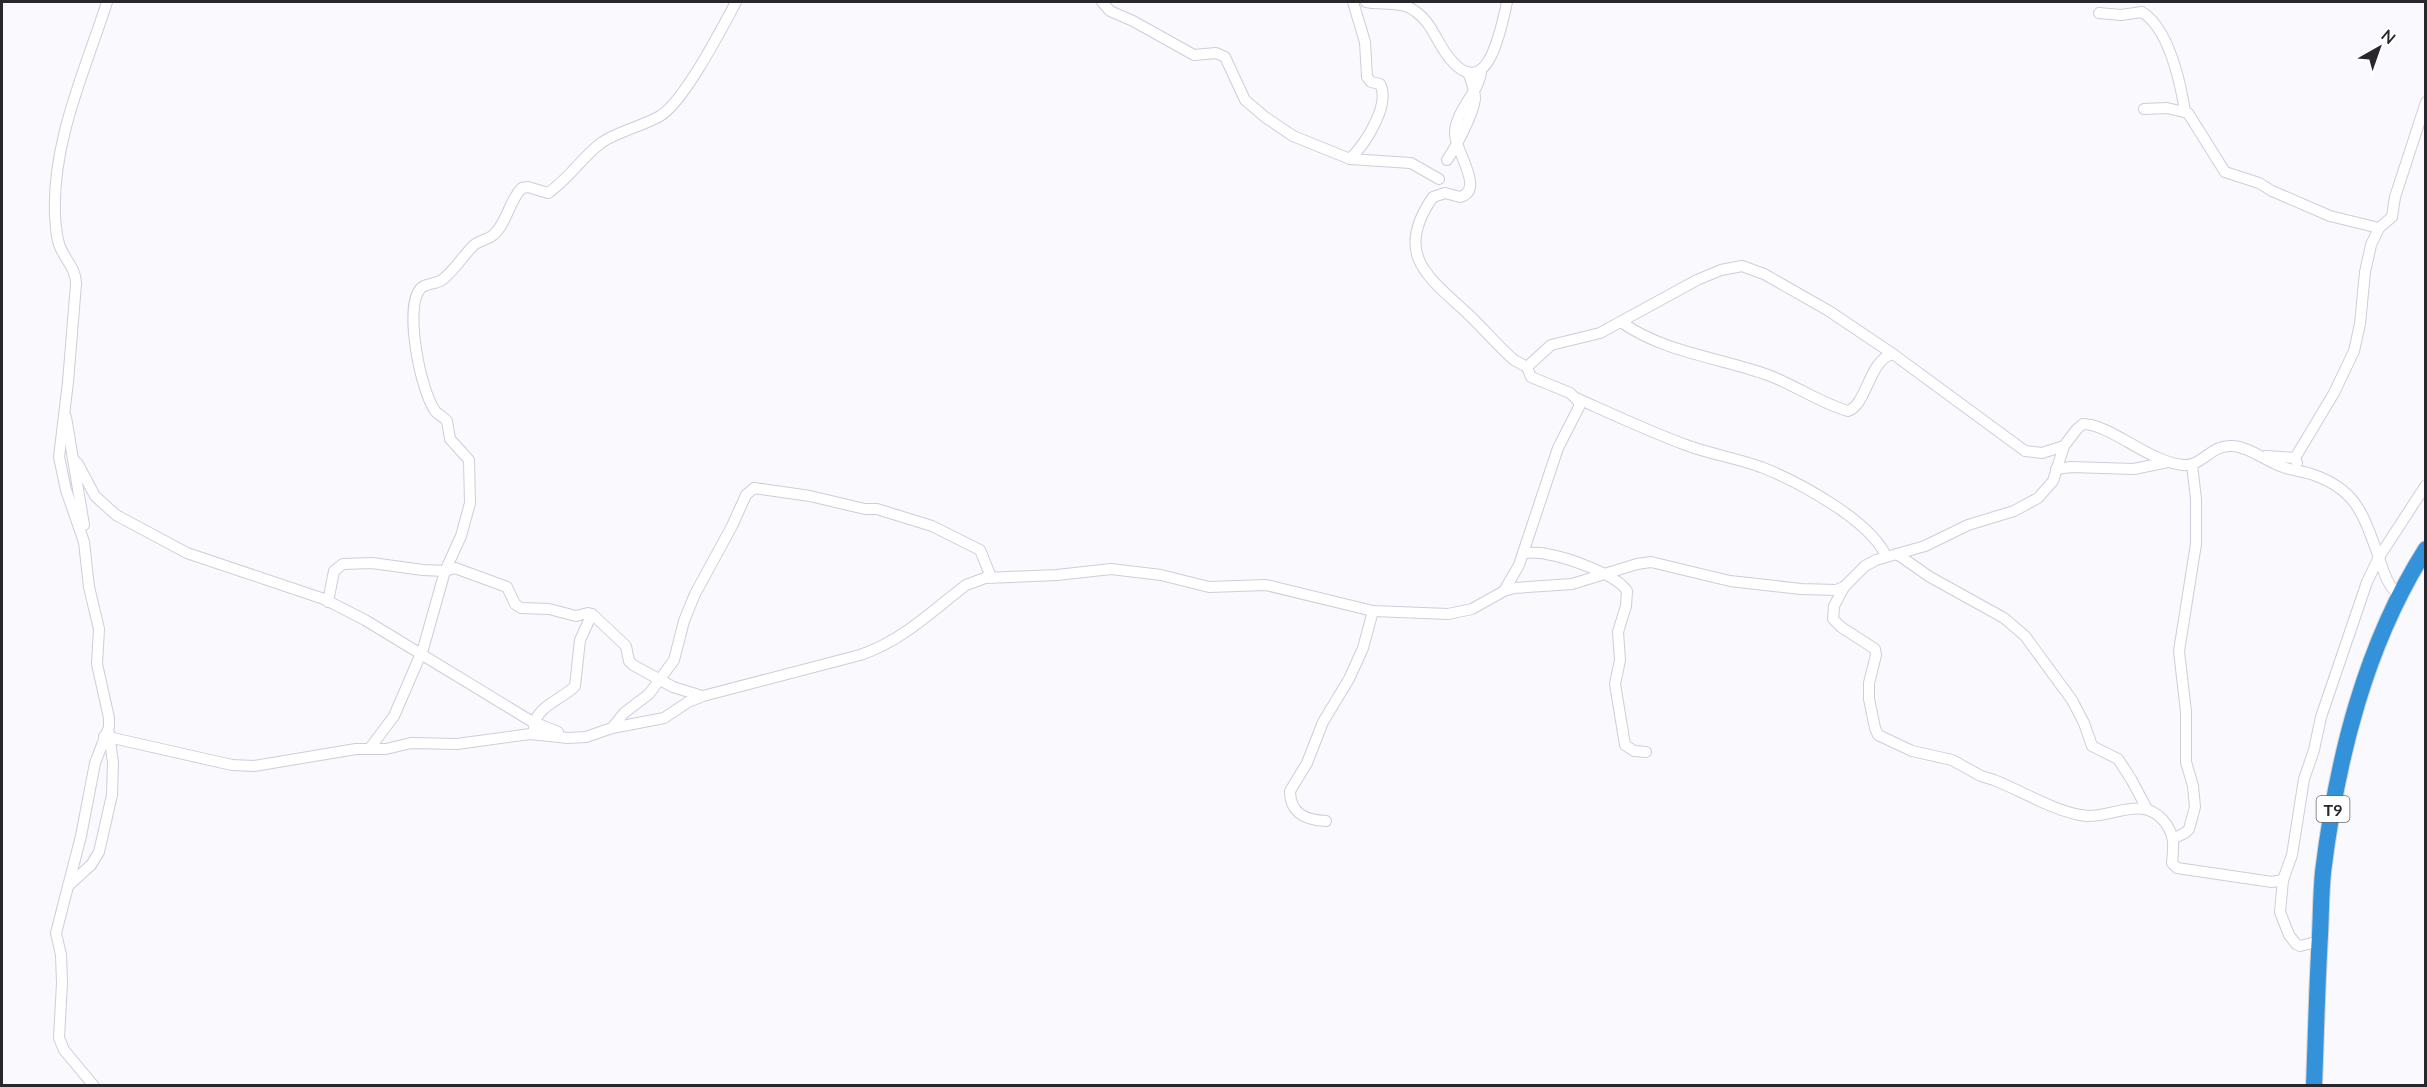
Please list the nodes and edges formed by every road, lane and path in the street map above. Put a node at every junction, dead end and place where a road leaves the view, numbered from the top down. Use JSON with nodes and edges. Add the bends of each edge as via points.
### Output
{"nodes":[{"id":1,"x":107,"y":2,"type":"edge"},
{"id":2,"x":736,"y":2,"type":"edge"},
{"id":3,"x":1102,"y":2,"type":"edge"},
{"id":4,"x":1353,"y":2,"type":"edge"},
{"id":5,"x":1366,"y":2,"type":"edge"},
{"id":6,"x":1507,"y":2,"type":"edge"},
{"id":7,"x":2099,"y":13,"type":"dead end"},
{"id":8,"x":1480,"y":71,"type":"junction"},
{"id":9,"x":1468,"y":72,"type":"junction"},
{"id":10,"x":1473,"y":90,"type":"junction"},
{"id":11,"x":2426,"y":102,"type":"edge"},
{"id":12,"x":2144,"y":109,"type":"dead end"},
{"id":13,"x":2185,"y":111,"type":"junction"},
{"id":14,"x":1456,"y":128,"type":"junction"},
{"id":15,"x":1457,"y":144,"type":"junction"},
{"id":16,"x":1350,"y":159,"type":"junction"},
{"id":17,"x":1447,"y":160,"type":"junction"},
{"id":18,"x":1439,"y":179,"type":"junction"},
{"id":19,"x":1433,"y":197,"type":"junction"},
{"id":20,"x":2379,"y":228,"type":"junction"},
{"id":21,"x":1621,"y":322,"type":"junction"},
{"id":22,"x":1893,"y":354,"type":"junction"},
{"id":23,"x":1527,"y":367,"type":"junction"},
{"id":24,"x":1576,"y":398,"type":"junction"},
{"id":25,"x":65,"y":401,"type":"junction"},
{"id":26,"x":2064,"y":446,"type":"junction"},
{"id":27,"x":2256,"y":455,"type":"junction"},
{"id":28,"x":2295,"y":458,"type":"junction"},
{"id":29,"x":73,"y":459,"type":"junction"},
{"id":30,"x":2168,"y":462,"type":"junction"},
{"id":31,"x":2192,"y":465,"type":"junction"},
{"id":32,"x":2056,"y":469,"type":"junction"},
{"id":33,"x":2302,"y":472,"type":"junction"},
{"id":34,"x":2426,"y":485,"type":"edge"},
{"id":35,"x":84,"y":542,"type":"junction"},
{"id":36,"x":2426,"y":549,"type":"edge"},
{"id":37,"x":1523,"y":553,"type":"junction"},
{"id":38,"x":1892,"y":555,"type":"junction"},
{"id":39,"x":2379,"y":557,"type":"junction"},
{"id":40,"x":445,"y":571,"type":"junction"},
{"id":41,"x":1605,"y":574,"type":"junction"},
{"id":42,"x":991,"y":577,"type":"junction"},
{"id":43,"x":1844,"y":587,"type":"junction"},
{"id":44,"x":1504,"y":591,"type":"junction"},
{"id":45,"x":2399,"y":596,"type":"junction"},
{"id":46,"x":328,"y":602,"type":"junction"},
{"id":47,"x":1373,"y":611,"type":"junction"},
{"id":48,"x":592,"y":614,"type":"junction"},
{"id":49,"x":422,"y":654,"type":"junction"},
{"id":50,"x":660,"y":680,"type":"junction"},
{"id":51,"x":703,"y":696,"type":"junction"},
{"id":52,"x":612,"y":728,"type":"junction"},
{"id":53,"x":535,"y":729,"type":"junction"},
{"id":54,"x":108,"y":734,"type":"junction"},
{"id":55,"x":370,"y":748,"type":"junction"},
{"id":56,"x":1646,"y":752,"type":"dead end"},
{"id":57,"x":2147,"y":809,"type":"junction"},
{"id":58,"x":1326,"y":821,"type":"dead end"},
{"id":59,"x":2174,"y":838,"type":"junction"},
{"id":60,"x":2283,"y":880,"type":"junction"},
{"id":61,"x":68,"y":886,"type":"junction"},
{"id":62,"x":2320,"y":941,"type":"junction"},
{"id":63,"x":94,"y":1086,"type":"edge"},
{"id":64,"x":2314,"y":1086,"type":"edge"}],
"edges":[{"from":1,"to":25,"type":"street","via":[[66,127],[58,164],[56,233],[61,251],[76,275]]},
{"from":2,"to":40,"type":"street","via":[[708,52],[663,114],[602,143],[548,193],[522,188],[493,236],[479,241],[453,271],[423,287],[417,296],[413,332],[427,395],[436,412],[447,420],[451,441],[469,461],[470,503],[459,543]]},
{"from":3,"to":16,"type":"street","via":[[1110,11],[1194,55],[1216,53],[1225,57],[1243,96],[1264,117],[1293,136]]},
{"from":4,"to":16,"type":"street","via":[[1365,42],[1367,77],[1381,84],[1382,90],[1373,130]]},
{"from":5,"to":9,"type":"street","via":[[1414,10],[1430,25],[1447,55]]},
{"from":6,"to":8,"type":"street","via":[[1497,42]]},
{"from":7,"to":13,"type":"street","via":[[2142,12],[2150,18],[2173,60]]},
{"from":8,"to":9,"type":"street"},
{"from":8,"to":10,"type":"street","via":[[1480,80]]},
{"from":9,"to":10,"type":"street"},
{"from":10,"to":14,"type":"street"},
{"from":10,"to":15,"type":"street","via":[[1474,102]]},
{"from":11,"to":20,"type":"street","via":[[2392,217]]},
{"from":12,"to":13,"type":"street"},
{"from":13,"to":20,"type":"street","via":[[2225,172],[2330,216]]},
{"from":14,"to":15,"type":"street"},
{"from":14,"to":17,"type":"street"},
{"from":15,"to":17,"type":"street"},
{"from":15,"to":19,"type":"street","via":[[1470,178],[1470,189],[1460,197],[1445,193]]},
{"from":16,"to":18,"type":"street","via":[[1411,163]]},
{"from":17,"to":18,"type":"street"},
{"from":18,"to":19,"type":"street"},
{"from":19,"to":23,"type":"street","via":[[1416,237],[1421,267],[1500,347]]},
{"from":20,"to":28,"type":"street","via":[[2368,256],[2354,351]]},
{"from":21,"to":22,"type":"street","via":[[1697,280],[1742,266],[1764,274],[1829,311]]},
{"from":21,"to":22,"type":"street","via":[[1663,345],[1768,375],[1848,411],[1856,406],[1882,360]]},
{"from":21,"to":23,"type":"street","via":[[1600,333],[1551,345]]},
{"from":22,"to":26,"type":"street","via":[[2025,451],[2042,453]]},
{"from":23,"to":24,"type":"street","via":[[1528,374],[1537,381]]},
{"from":24,"to":37,"type":"street","via":[[1579,407],[1558,448]]},
{"from":24,"to":38,"type":"street","via":[[1677,441],[1785,478],[1859,524]]},
{"from":25,"to":29,"type":"street"},
{"from":25,"to":35,"type":"street","via":[[59,457]]},
{"from":26,"to":30,"type":"street","via":[[2077,429],[2090,424]]},
{"from":26,"to":32,"type":"street"},
{"from":27,"to":28,"type":"street"},
{"from":27,"to":31,"type":"street","via":[[2226,446],[2214,448]]},
{"from":27,"to":33,"type":"street"},
{"from":28,"to":33,"type":"street"},
{"from":29,"to":35,"type":"street","via":[[83,507]]},
{"from":29,"to":46,"type":"street","via":[[105,506],[161,540],[187,553]]},
{"from":30,"to":31,"type":"street"},
{"from":30,"to":32,"type":"street","via":[[2134,469]]},
{"from":31,"to":59,"type":"street","via":[[2196,544],[2179,651],[2186,712],[2186,762],[2195,807],[2190,829]]},
{"from":32,"to":38,"type":"street","via":[[2047,490],[2025,506]]},
{"from":33,"to":39,"type":"street","via":[[2332,483],[2355,502],[2371,529]]},
{"from":34,"to":39,"type":"street"},
{"from":35,"to":54,"type":"street","via":[[99,628],[97,664],[109,718]]},
{"from":36,"to":45,"type":"highway","number":"T9"},
{"from":37,"to":41,"type":"street","via":[[1545,553]]},
{"from":37,"to":44,"type":"street"},
{"from":38,"to":43,"type":"street","via":[[1865,567]]},
{"from":38,"to":57,"type":"street","via":[[2004,618],[2025,636],[2072,700],[2092,746],[2118,759]]},
{"from":39,"to":45,"type":"street","via":[[2384,577]]},
{"from":39,"to":60,"type":"street","via":[[2321,717],[2304,778],[2292,855]]},
{"from":40,"to":46,"type":"street","via":[[343,564],[334,571]]},
{"from":40,"to":48,"type":"street","via":[[458,569],[507,587],[521,609],[549,609],[576,616]]},
{"from":40,"to":49,"type":"street"},
{"from":41,"to":43,"type":"street","via":[[1651,562],[1753,584],[1826,591]]},
{"from":41,"to":44,"type":"street","via":[[1564,585]]},
{"from":41,"to":56,"type":"street","via":[[1624,586],[1628,598],[1618,632],[1620,660],[1615,684],[1625,745]]},
{"from":42,"to":47,"type":"street","via":[[1111,568],[1209,587],[1266,585]]},
{"from":42,"to":50,"type":"street","via":[[980,550],[932,526],[877,509],[756,487],[746,495],[695,594],[677,655]]},
{"from":42,"to":51,"type":"street","via":[[966,585],[882,648]]},
{"from":43,"to":57,"type":"street","via":[[1834,606],[1833,619],[1875,649],[1869,699],[1878,735],[1921,754],[1960,763],[1981,776],[2076,814],[2091,816]]},
{"from":44,"to":47,"type":"street","via":[[1484,604],[1460,612]]},
{"from":45,"to":62,"type":"highway","number":"T9","via":[[2351,722],[2323,873]]},
{"from":46,"to":49,"type":"street"},
{"from":47,"to":58,"type":"street","via":[[1360,656],[1290,791],[1298,813]]},
{"from":48,"to":50,"type":"street","via":[[626,646],[631,664]]},
{"from":48,"to":53,"type":"street","via":[[580,640],[574,686],[546,706]]},
{"from":49,"to":53,"type":"street"},
{"from":49,"to":55,"type":"street","via":[[394,716]]},
{"from":50,"to":51,"type":"street"},
{"from":50,"to":52,"type":"street"},
{"from":51,"to":52,"type":"street","via":[[658,721]]},
{"from":52,"to":53,"type":"street","via":[[580,738]]},
{"from":53,"to":55,"type":"street","via":[[457,744]]},
{"from":54,"to":55,"type":"street","via":[[242,766]]},
{"from":54,"to":61,"type":"street","via":[[94,763]]},
{"from":54,"to":61,"type":"street","via":[[113,764],[112,795],[99,852]]},
{"from":57,"to":59,"type":"street","via":[[2161,818]]},
{"from":59,"to":60,"type":"street","via":[[2172,863],[2177,868],[2272,882]]},
{"from":60,"to":62,"type":"street","via":[[2280,912],[2293,941],[2300,946]]},
{"from":61,"to":63,"type":"street","via":[[56,933],[62,983],[59,1038],[67,1055]]},
{"from":62,"to":64,"type":"highway","number":"T9"}]}
